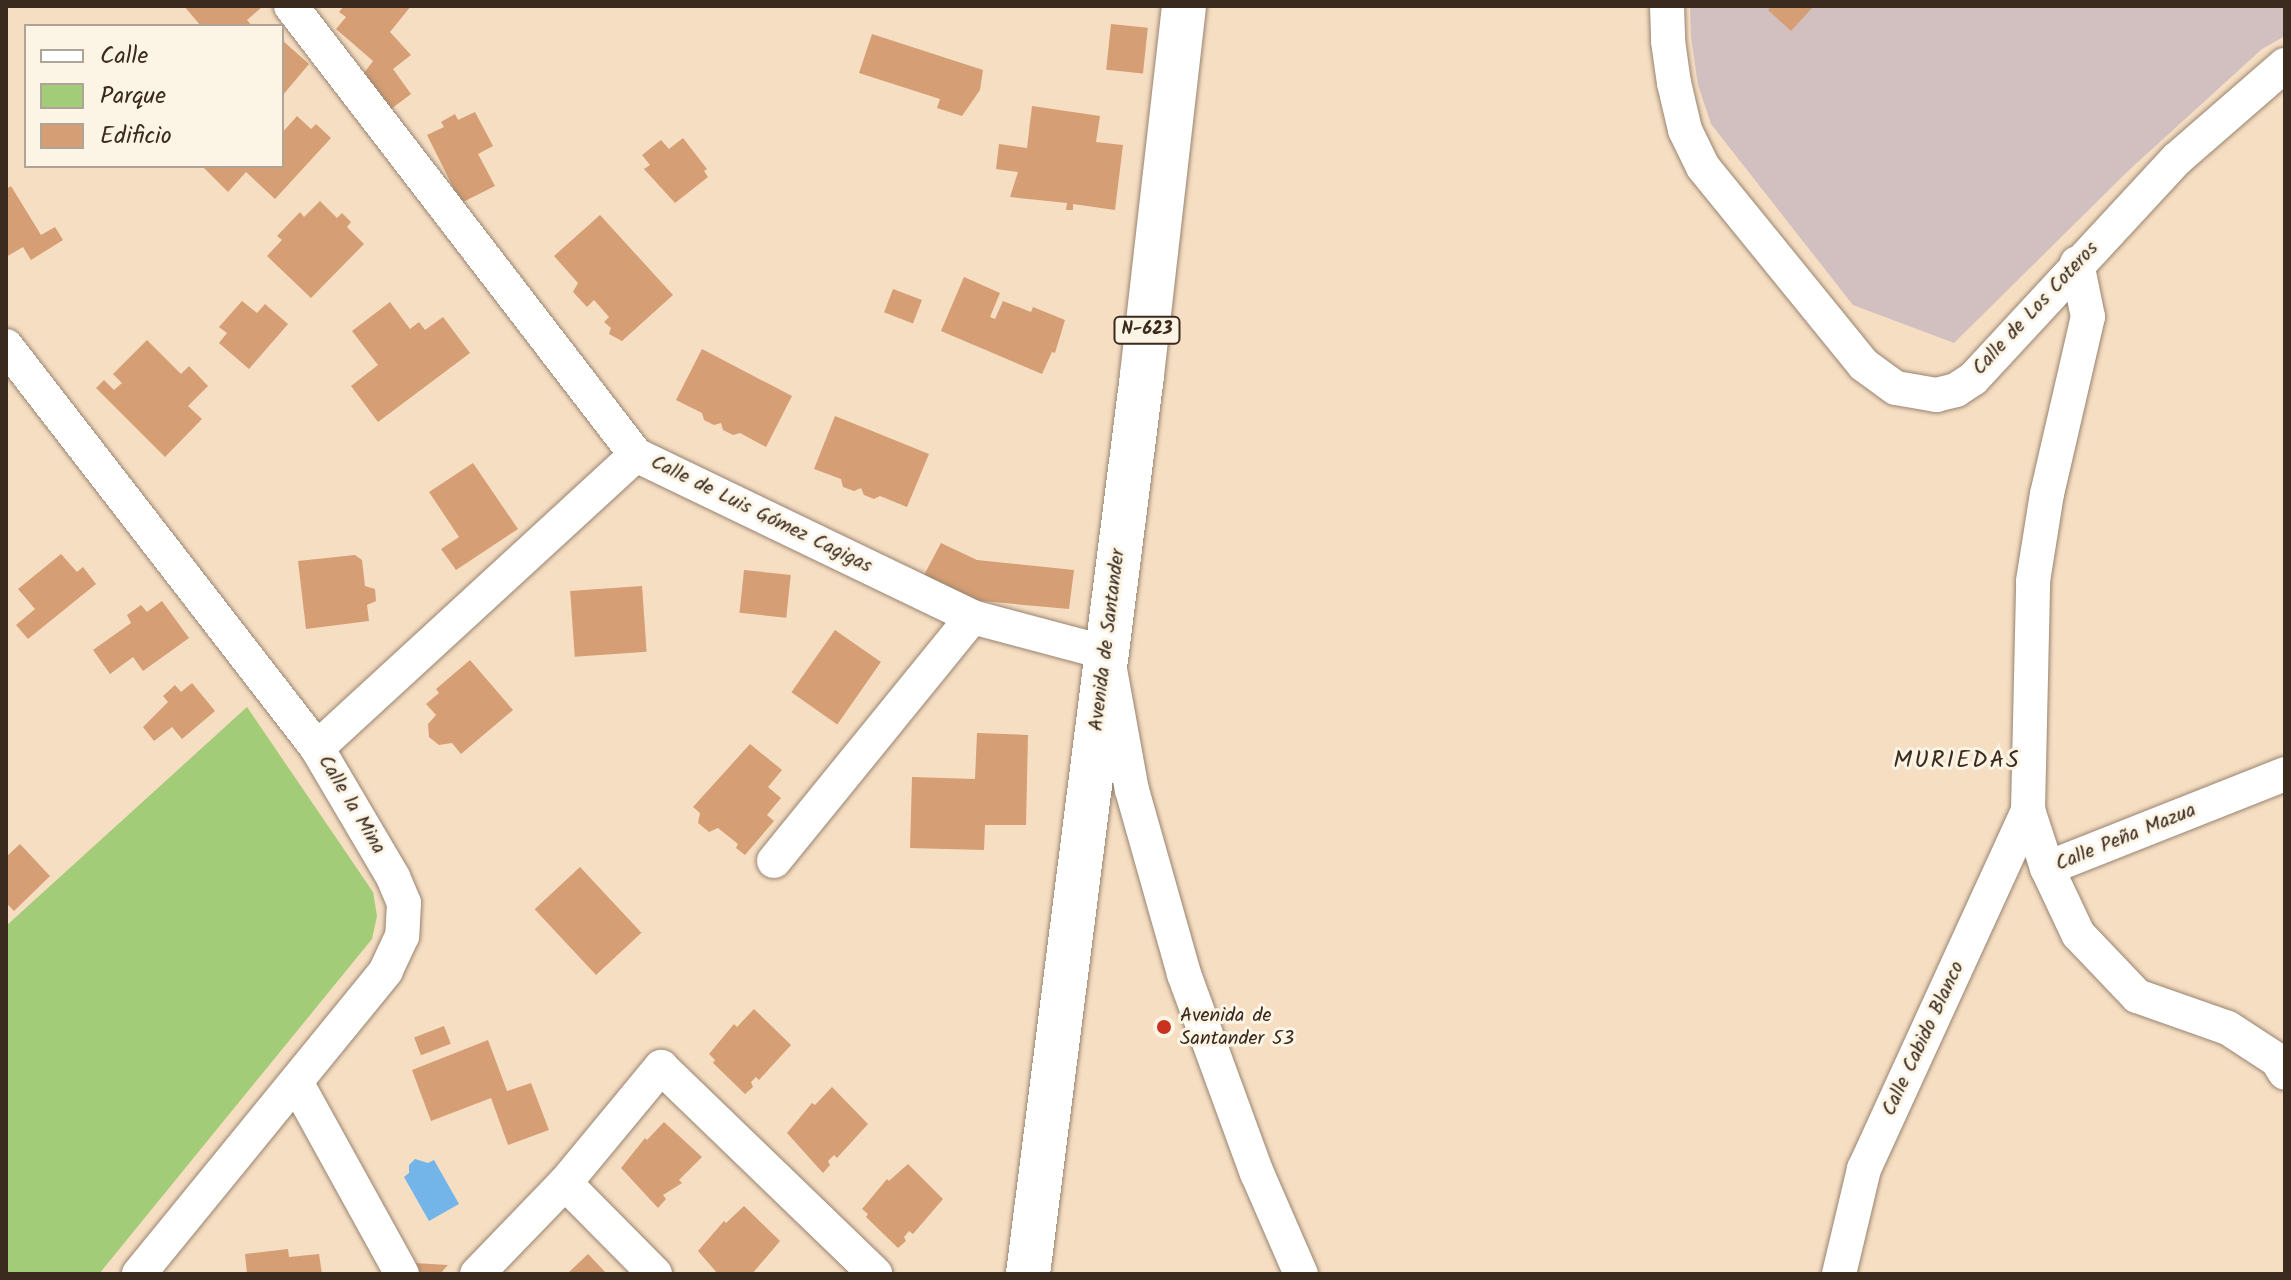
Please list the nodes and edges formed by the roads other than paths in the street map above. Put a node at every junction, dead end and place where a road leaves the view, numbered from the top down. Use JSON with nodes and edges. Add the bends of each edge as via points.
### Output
{"nodes":[{"id":1,"x":291,"y":6,"type":"edge"},
{"id":2,"x":1184,"y":6,"type":"edge"},
{"id":3,"x":1667,"y":6,"type":"edge"},
{"id":4,"x":2285,"y":65,"type":"edge"},
{"id":5,"x":2077,"y":263,"type":"junction"},
{"id":6,"x":6,"y":346,"type":"edge"},
{"id":7,"x":636,"y":455,"type":"junction"},
{"id":8,"x":972,"y":617,"type":"junction"},
{"id":9,"x":1110,"y":669,"type":"junction"},
{"id":10,"x":317,"y":748,"type":"junction"},
{"id":11,"x":2285,"y":774,"type":"edge"},
{"id":12,"x":2028,"y":810,"type":"junction"},
{"id":13,"x":774,"y":861,"type":"dead end"},
{"id":14,"x":2047,"y":868,"type":"junction"},
{"id":15,"x":2285,"y":1073,"type":"edge"},
{"id":16,"x":296,"y":1082,"type":"junction"},
{"id":17,"x":565,"y":1183,"type":"junction"},
{"id":18,"x":139,"y":1274,"type":"edge"},
{"id":19,"x":402,"y":1274,"type":"edge"},
{"id":20,"x":477,"y":1274,"type":"edge"},
{"id":21,"x":655,"y":1274,"type":"edge"},
{"id":22,"x":875,"y":1274,"type":"edge"},
{"id":23,"x":1028,"y":1274,"type":"edge"},
{"id":24,"x":1301,"y":1274,"type":"edge"},
{"id":25,"x":1839,"y":1274,"type":"edge"}],
"edges":[{"from":1,"to":7,"type":"street","name":"Calle de Luis Gómez Cagigas"},
{"from":2,"to":9,"type":"highway","name":"Avenida de Santander","number":"N-623"},
{"from":3,"to":5,"type":"street","name":"Calle de Los Coteros","via":[[1674,83],[1685,130],[1703,167],[1864,365],[1896,388],[1936,395],[1973,379]]},
{"from":4,"to":5,"type":"street","name":"Calle de Los Coteros","via":[[2178,158]]},
{"from":5,"to":12,"type":"street","via":[[2088,317],[2047,494],[2033,581]]},
{"from":6,"to":10,"type":"street","name":"Calle la Mina"},
{"from":7,"to":8,"type":"street","name":"Calle de Luis Gómez Cagigas"},
{"from":7,"to":10,"type":"street"},
{"from":8,"to":9,"type":"street","name":"Calle de Luis Gómez Cagigas"},
{"from":8,"to":13,"type":"street"},
{"from":9,"to":23,"type":"highway","name":"Avenida de Santander","number":"N-623"},
{"from":9,"to":24,"type":"street","via":[[1132,790],[1184,974],[1257,1173]]},
{"from":10,"to":16,"type":"street","name":"Calle la Mina","via":[[393,877],[404,903],[402,936],[386,971]]},
{"from":11,"to":14,"type":"street","name":"Calle Peña Mazua"},
{"from":12,"to":14,"type":"street"},
{"from":12,"to":25,"type":"street","name":"Calle Cabido Blanco","via":[[1864,1169]]},
{"from":14,"to":15,"type":"street","name":"Calle Peña Mazua","via":[[2078,934],[2137,996],[2228,1028],[2277,1060]]},
{"from":16,"to":18,"type":"street","name":"Calle la Mina"},
{"from":16,"to":19,"type":"street"},
{"from":17,"to":20,"type":"street"},
{"from":17,"to":21,"type":"street"},
{"from":17,"to":22,"type":"street","via":[[661,1067]]}]}
